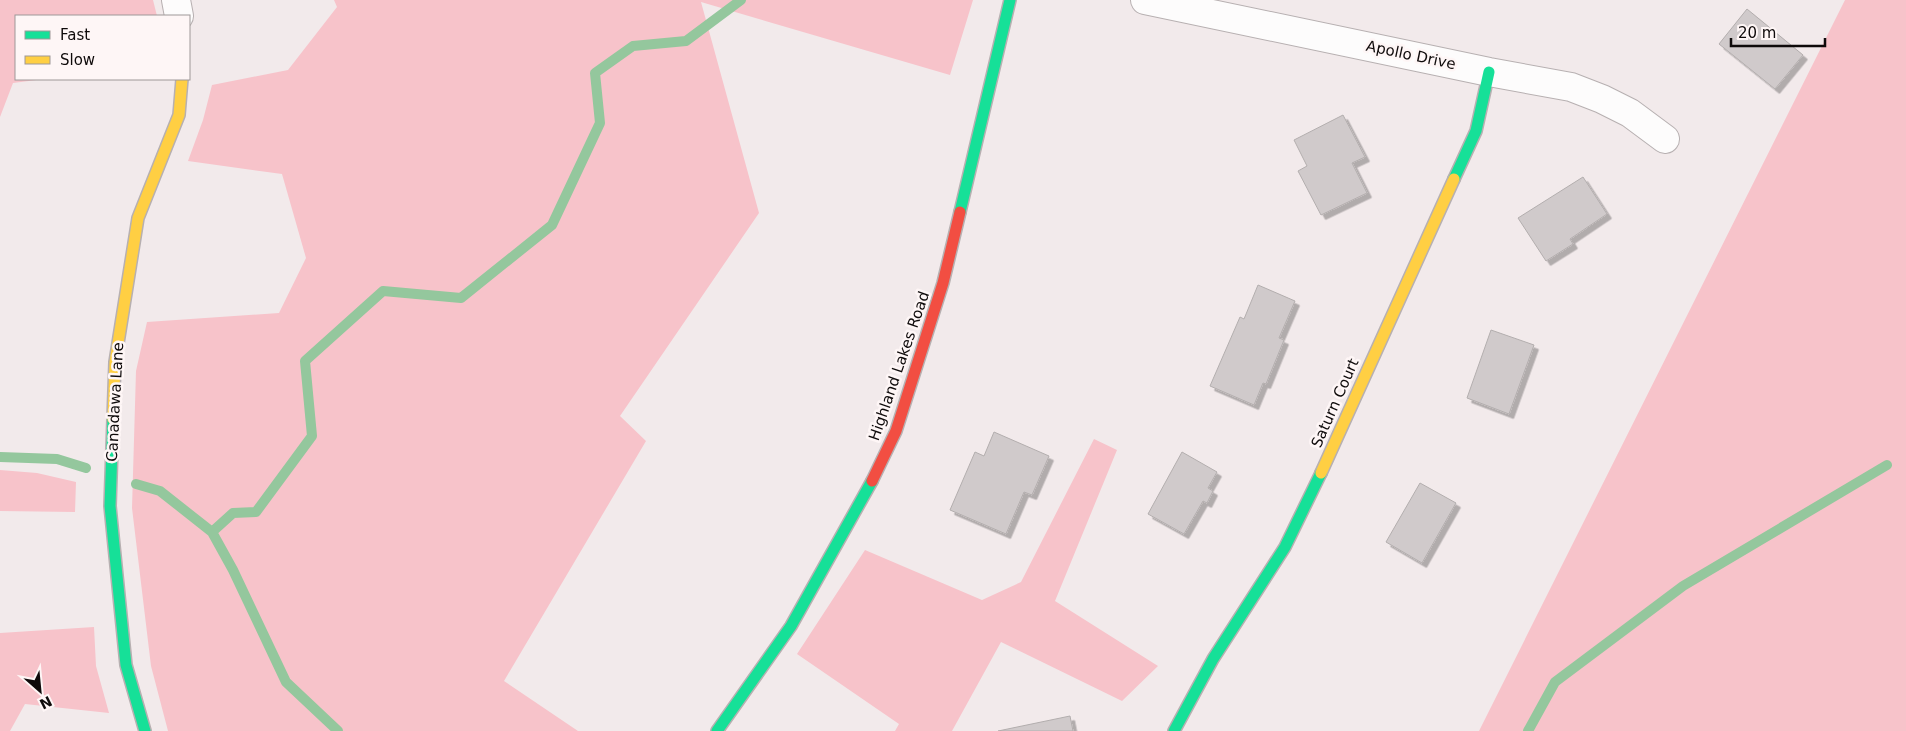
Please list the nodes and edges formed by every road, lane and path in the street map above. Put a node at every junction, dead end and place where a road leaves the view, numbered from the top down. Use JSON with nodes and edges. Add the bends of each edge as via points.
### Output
{"nodes":[{"id":1,"x":176,"y":0,"type":"edge"},
{"id":2,"x":1010,"y":0,"type":"edge"},
{"id":3,"x":1145,"y":0,"type":"edge"},
{"id":4,"x":179,"y":15,"type":"edge"},
{"id":5,"x":1489,"y":72,"type":"junction"},
{"id":6,"x":182,"y":80,"type":"edge"},
{"id":7,"x":1665,"y":139,"type":"dead end"},
{"id":8,"x":145,"y":731,"type":"edge"},
{"id":9,"x":717,"y":731,"type":"edge"},
{"id":10,"x":1174,"y":731,"type":"edge"}],
"edges":[{"from":1,"to":4,"type":"street"},
{"from":2,"to":9,"type":"street","name":"Highland Lakes Road","via":[[947,266],[896,431],[863,499],[791,626]]},
{"from":3,"to":5,"type":"street","name":"Apollo Drive"},
{"from":5,"to":7,"type":"street","name":"Apollo Drive","via":[[1571,87],[1630,113]]},
{"from":5,"to":10,"type":"street","name":"Saturn Court","via":[[1476,131],[1310,497],[1285,547],[1213,659]]},
{"from":6,"to":8,"type":"street","name":"Canadawa Lane","via":[[178,115],[138,218],[115,362],[110,506],[126,665]]}]}
